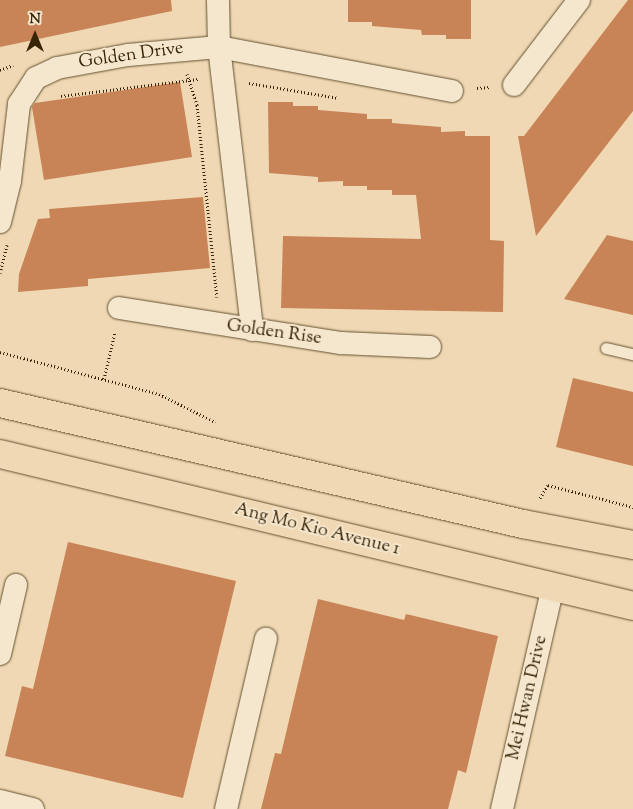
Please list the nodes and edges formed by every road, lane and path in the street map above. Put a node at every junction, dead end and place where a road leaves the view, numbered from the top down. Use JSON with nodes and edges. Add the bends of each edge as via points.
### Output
{"nodes":[{"id":1,"x":218,"y":0,"type":"edge"},
{"id":2,"x":579,"y":0,"type":"edge"},
{"id":3,"x":219,"y":47,"type":"junction"},
{"id":4,"x":183,"y":48,"type":"junction"},
{"id":5,"x":223,"y":78,"type":"junction"},
{"id":6,"x":187,"y":79,"type":"junction"},
{"id":7,"x":514,"y":85,"type":"joint"},
{"id":8,"x":452,"y":91,"type":"joint"},
{"id":9,"x":54,"y":98,"type":"dead end"},
{"id":10,"x":347,"y":99,"type":"dead end"},
{"id":11,"x":3,"y":221,"type":"edge"},
{"id":12,"x":0,"y":273,"type":"edge"},
{"id":13,"x":216,"y":300,"type":"dead end"},
{"id":14,"x":118,"y":316,"type":"joint"},
{"id":15,"x":252,"y":330,"type":"junction"},
{"id":16,"x":430,"y":347,"type":"dead end"},
{"id":17,"x":606,"y":348,"type":"dead end"},
{"id":18,"x":0,"y":352,"type":"edge"},
{"id":19,"x":633,"y":354,"type":"edge"},
{"id":20,"x":104,"y":380,"type":"junction"},
{"id":21,"x":0,"y":403,"type":"edge"},
{"id":22,"x":223,"y":426,"type":"dead end"},
{"id":23,"x":0,"y":454,"type":"edge"},
{"id":24,"x":633,"y":507,"type":"edge"},
{"id":25,"x":523,"y":524,"type":"junction"},
{"id":26,"x":633,"y":545,"type":"edge"},
{"id":27,"x":16,"y":585,"type":"dead end"},
{"id":28,"x":554,"y":587,"type":"junction"},
{"id":29,"x":633,"y":606,"type":"edge"},
{"id":30,"x":266,"y":639,"type":"dead end"},
{"id":31,"x":0,"y":654,"type":"edge"},
{"id":32,"x":0,"y":801,"type":"edge"},
{"id":33,"x":33,"y":809,"type":"edge"},
{"id":34,"x":226,"y":809,"type":"edge"},
{"id":35,"x":502,"y":809,"type":"edge"}],
"edges":[{"from":1,"to":3,"type":"street"},
{"from":2,"to":7,"type":"street"},
{"from":3,"to":4,"type":"street","name":"Golden Drive"},
{"from":3,"to":5,"type":"street"},
{"from":3,"to":8,"type":"street","name":"Golden Drive"},
{"from":4,"to":6,"type":"path"},
{"from":4,"to":11,"type":"street","name":"Golden Drive","via":[[72,64],[36,78],[19,104]]},
{"from":5,"to":6,"type":"path"},
{"from":5,"to":10,"type":"path"},
{"from":5,"to":15,"type":"street"},
{"from":6,"to":9,"type":"path"},
{"from":6,"to":13,"type":"path","via":[[197,105],[218,294]]},
{"from":7,"to":8,"type":"path"},
{"from":11,"to":12,"type":"path"},
{"from":14,"to":15,"type":"street","name":"Golden Rise"},
{"from":14,"to":20,"type":"path"},
{"from":15,"to":16,"type":"street","name":"Golden Rise","via":[[341,343]]},
{"from":17,"to":19,"type":"lane"},
{"from":18,"to":20,"type":"path"},
{"from":20,"to":22,"type":"path","via":[[159,394]]},
{"from":21,"to":25,"type":"main road"},
{"from":23,"to":28,"type":"main road","name":"Ang Mo Kio Avenue 1"},
{"from":24,"to":25,"type":"path","via":[[548,485]]},
{"from":25,"to":26,"type":"main road"},
{"from":27,"to":31,"type":"street"},
{"from":28,"to":29,"type":"main road","name":"Ang Mo Kio Avenue 1"},
{"from":28,"to":35,"type":"street","name":"Mei Hwan Drive"},
{"from":30,"to":34,"type":"street"},
{"from":32,"to":33,"type":"street"}]}
